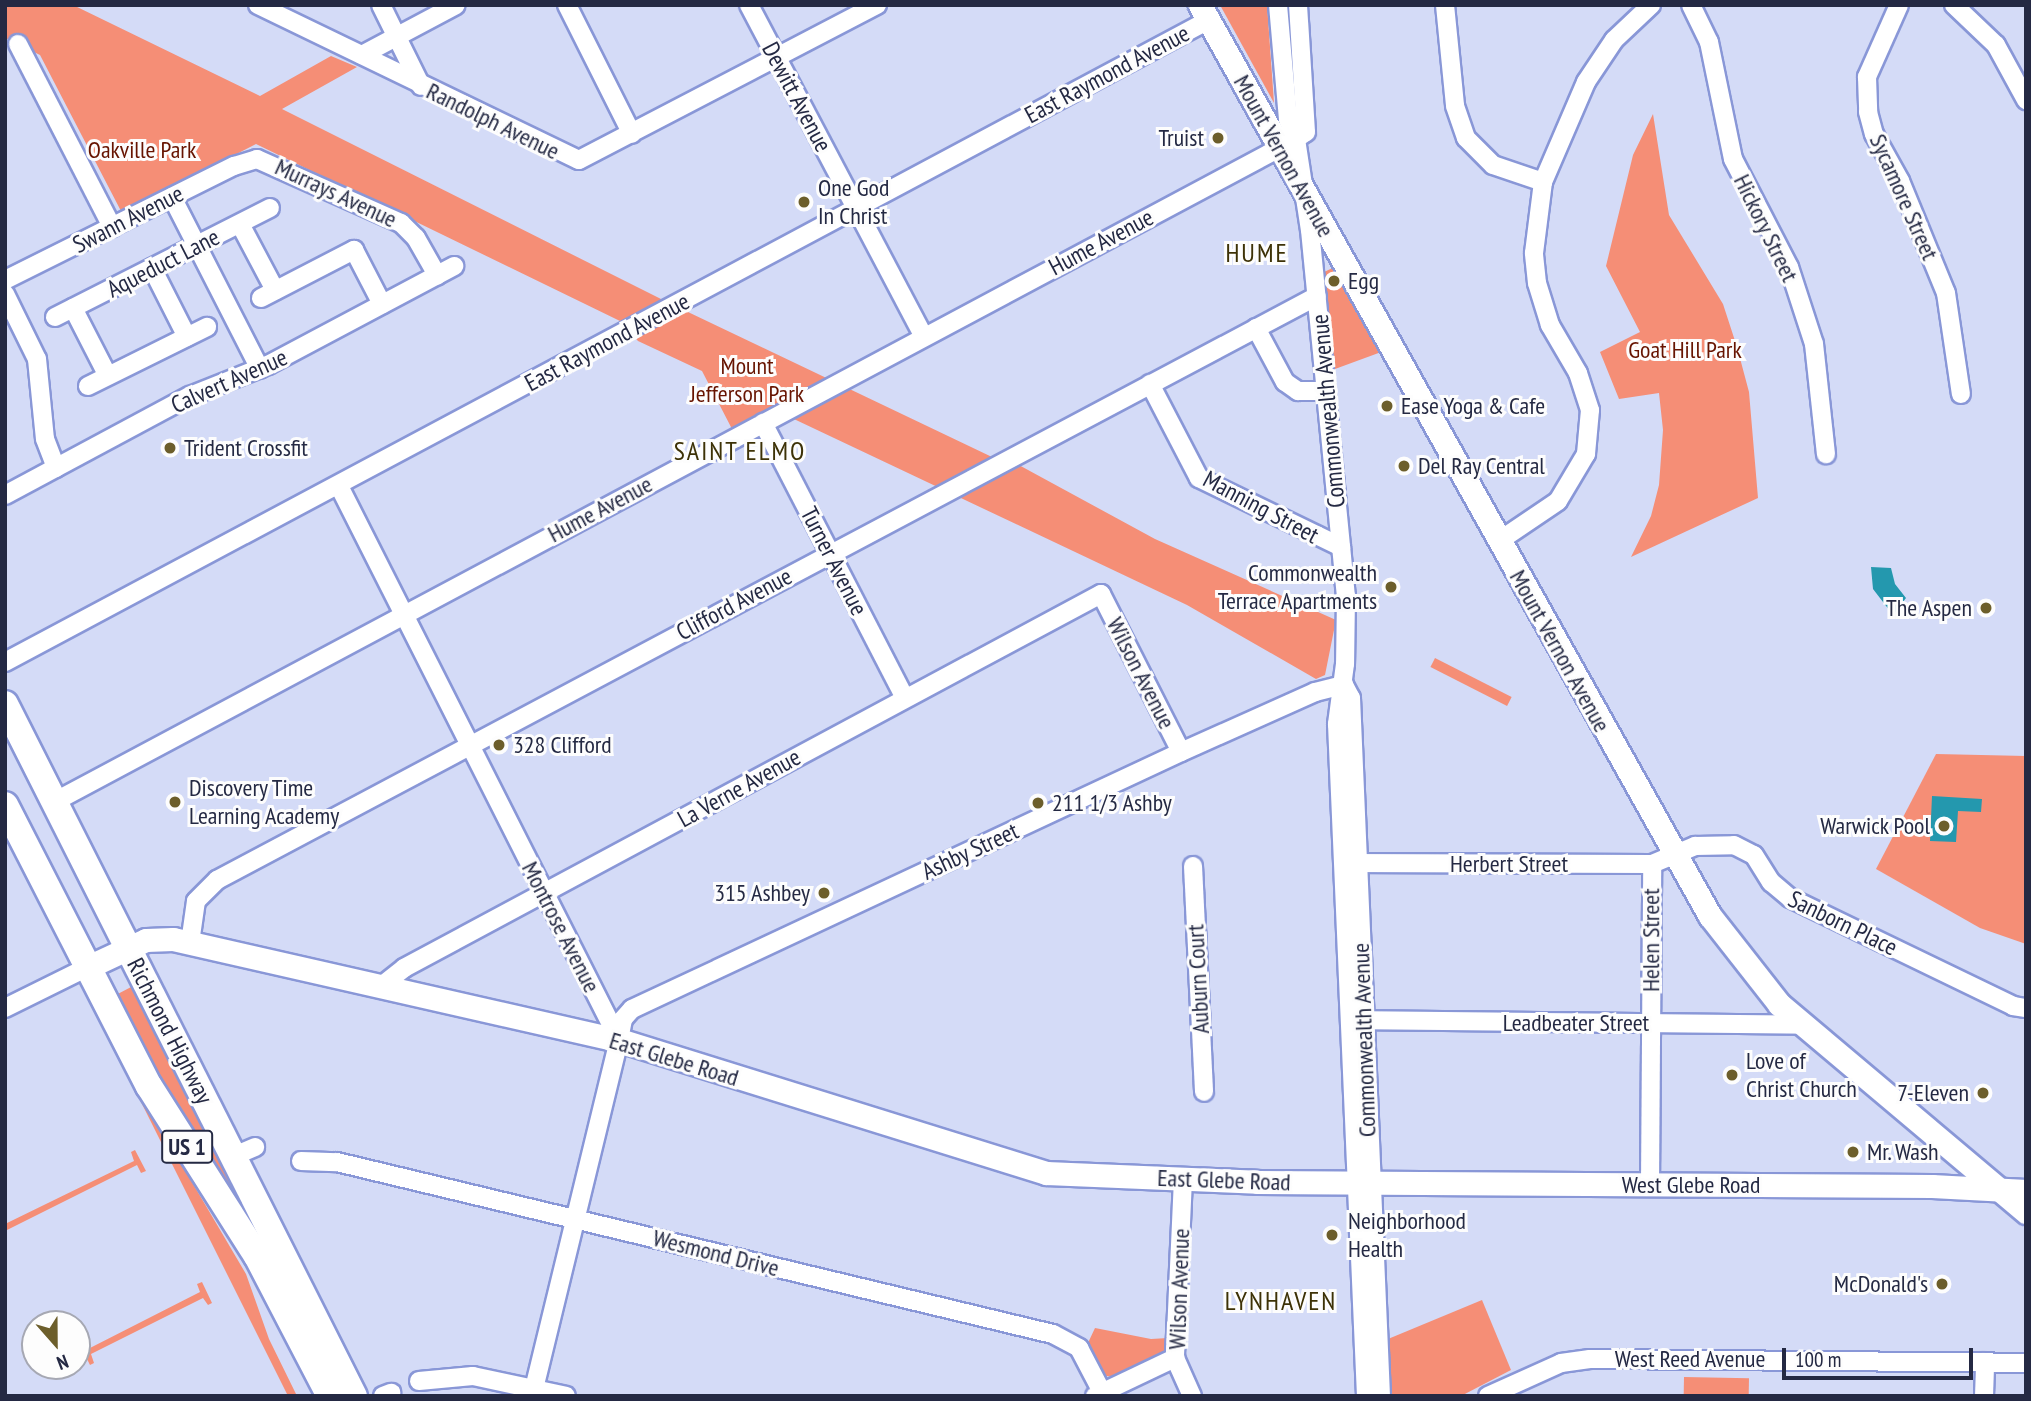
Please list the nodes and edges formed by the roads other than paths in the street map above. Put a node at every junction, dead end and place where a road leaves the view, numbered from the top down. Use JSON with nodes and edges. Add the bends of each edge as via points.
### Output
{"nodes":[{"id":1,"x":258,"y":5,"type":"edge"},
{"id":2,"x":381,"y":5,"type":"edge"},
{"id":3,"x":456,"y":5,"type":"edge"},
{"id":4,"x":567,"y":5,"type":"edge"},
{"id":5,"x":749,"y":5,"type":"edge"},
{"id":6,"x":877,"y":5,"type":"edge"},
{"id":7,"x":1278,"y":5,"type":"edge"},
{"id":8,"x":1298,"y":5,"type":"edge"},
{"id":9,"x":1445,"y":5,"type":"edge"},
{"id":10,"x":1651,"y":5,"type":"edge"},
{"id":11,"x":1691,"y":5,"type":"edge"},
{"id":12,"x":1899,"y":5,"type":"edge"},
{"id":13,"x":1954,"y":5,"type":"edge"},
{"id":14,"x":1204,"y":13,"type":"edge"},
{"id":15,"x":397,"y":37,"type":"junction"},
{"id":16,"x":1299,"y":41,"type":"junction"},
{"id":17,"x":1280,"y":42,"type":"junction"},
{"id":18,"x":18,"y":44,"type":"dead end"},
{"id":19,"x":362,"y":55,"type":"junction"},
{"id":20,"x":776,"y":59,"type":"junction"},
{"id":21,"x":421,"y":86,"type":"junction"},
{"id":22,"x":2026,"y":100,"type":"edge"},
{"id":23,"x":632,"y":134,"type":"junction"},
{"id":24,"x":1287,"y":143,"type":"junction"},
{"id":25,"x":250,"y":159,"type":"joint"},
{"id":26,"x":1543,"y":182,"type":"junction"},
{"id":27,"x":172,"y":197,"type":"junction"},
{"id":28,"x":1306,"y":197,"type":"junction"},
{"id":29,"x":270,"y":208,"type":"dead end"},
{"id":30,"x":855,"y":208,"type":"junction"},
{"id":31,"x":240,"y":224,"type":"junction"},
{"id":32,"x":112,"y":227,"type":"junction"},
{"id":33,"x":197,"y":245,"type":"junction"},
{"id":34,"x":454,"y":267,"type":"dead end"},
{"id":35,"x":152,"y":268,"type":"junction"},
{"id":36,"x":437,"y":275,"type":"junction"},
{"id":37,"x":5,"y":280,"type":"edge"},
{"id":38,"x":5,"y":294,"type":"edge"},
{"id":39,"x":1317,"y":296,"type":"junction"},
{"id":40,"x":382,"y":304,"type":"junction"},
{"id":41,"x":74,"y":308,"type":"junction"},
{"id":42,"x":55,"y":317,"type":"dead end"},
{"id":43,"x":207,"y":327,"type":"dead end"},
{"id":44,"x":1256,"y":327,"type":"junction"},
{"id":45,"x":187,"y":337,"type":"junction"},
{"id":46,"x":924,"y":337,"type":"junction"},
{"id":47,"x":260,"y":369,"type":"junction"},
{"id":48,"x":108,"y":376,"type":"junction"},
{"id":49,"x":1150,"y":384,"type":"junction"},
{"id":50,"x":88,"y":386,"type":"dead end"},
{"id":51,"x":1326,"y":391,"type":"junction"},
{"id":52,"x":1961,"y":394,"type":"dead end"},
{"id":53,"x":763,"y":423,"type":"junction"},
{"id":54,"x":1826,"y":454,"type":"dead end"},
{"id":55,"x":56,"y":468,"type":"junction"},
{"id":56,"x":339,"y":486,"type":"junction"},
{"id":57,"x":5,"y":495,"type":"edge"},
{"id":58,"x":1499,"y":541,"type":"junction"},
{"id":59,"x":1341,"y":547,"type":"junction"},
{"id":60,"x":829,"y":552,"type":"junction"},
{"id":61,"x":1101,"y":594,"type":"joint"},
{"id":62,"x":403,"y":614,"type":"junction"},
{"id":63,"x":5,"y":662,"type":"edge"},
{"id":64,"x":1344,"y":685,"type":"junction"},
{"id":65,"x":905,"y":698,"type":"junction"},
{"id":66,"x":5,"y":704,"type":"edge"},
{"id":67,"x":470,"y":746,"type":"junction"},
{"id":68,"x":1181,"y":752,"type":"junction"},
{"id":69,"x":54,"y":802,"type":"junction"},
{"id":70,"x":5,"y":804,"type":"edge"},
{"id":71,"x":1662,"y":859,"type":"junction"},
{"id":72,"x":1350,"y":863,"type":"junction"},
{"id":73,"x":1193,"y":866,"type":"dead end"},
{"id":74,"x":544,"y":894,"type":"junction"},
{"id":75,"x":190,"y":943,"type":"junction"},
{"id":76,"x":128,"y":948,"type":"junction"},
{"id":77,"x":88,"y":967,"type":"junction"},
{"id":78,"x":380,"y":987,"type":"junction"},
{"id":79,"x":5,"y":1008,"type":"edge"},
{"id":80,"x":2026,"y":1008,"type":"edge"},
{"id":81,"x":1357,"y":1020,"type":"junction"},
{"id":82,"x":1651,"y":1024,"type":"junction"},
{"id":83,"x":1802,"y":1025,"type":"junction"},
{"id":84,"x":619,"y":1040,"type":"junction"},
{"id":85,"x":1204,"y":1092,"type":"dead end"},
{"id":86,"x":301,"y":1161,"type":"dead end"},
{"id":87,"x":1183,"y":1179,"type":"junction"},
{"id":88,"x":1363,"y":1182,"type":"junction"},
{"id":89,"x":1650,"y":1185,"type":"junction"},
{"id":90,"x":2002,"y":1190,"type":"junction"},
{"id":91,"x":2026,"y":1191,"type":"edge"},
{"id":92,"x":2026,"y":1212,"type":"edge"},
{"id":93,"x":575,"y":1219,"type":"junction"},
{"id":94,"x":1175,"y":1358,"type":"junction"},
{"id":95,"x":1985,"y":1362,"type":"junction"},
{"id":96,"x":2026,"y":1363,"type":"edge"},
{"id":97,"x":419,"y":1381,"type":"dead end"},
{"id":98,"x":533,"y":1392,"type":"edge"},
{"id":99,"x":1099,"y":1394,"type":"edge"},
{"id":100,"x":330,"y":1396,"type":"edge"},
{"id":101,"x":354,"y":1396,"type":"edge"},
{"id":102,"x":566,"y":1396,"type":"edge"},
{"id":103,"x":1192,"y":1396,"type":"edge"},
{"id":104,"x":1366,"y":1396,"type":"edge"},
{"id":105,"x":1381,"y":1396,"type":"edge"},
{"id":106,"x":1488,"y":1396,"type":"edge"},
{"id":107,"x":1984,"y":1396,"type":"edge"}],
"edges":[{"from":1,"to":19,"type":"street","name":"Randolph Avenue"},
{"from":2,"to":15,"type":"street"},
{"from":3,"to":15,"type":"street"},
{"from":4,"to":23,"type":"street"},
{"from":5,"to":20,"type":"street","name":"Dewitt Avenue"},
{"from":6,"to":20,"type":"street","name":"Randolph Avenue"},
{"from":7,"to":17,"type":"street"},
{"from":8,"to":16,"type":"street"},
{"from":9,"to":26,"type":"street","via":[[1455,106],[1466,138],[1493,165]]},
{"from":10,"to":26,"type":"street","via":[[1614,40],[1591,72]]},
{"from":11,"to":54,"type":"street","name":"Hickory Street","via":[[1709,42],[1733,159],[1789,267],[1814,344]]},
{"from":12,"to":52,"type":"street","name":"Sycamore Street","via":[[1867,77],[1868,112],[1946,293]]},
{"from":13,"to":22,"type":"street","via":[[1996,45]]},
{"from":14,"to":24,"type":"main road","name":"Mount Vernon Avenue"},
{"from":14,"to":30,"type":"street","name":"East Raymond Avenue"},
{"from":15,"to":19,"type":"street"},
{"from":15,"to":21,"type":"street"},
{"from":16,"to":17,"type":"street"},
{"from":16,"to":24,"type":"street","via":[[1306,132]]},
{"from":17,"to":24,"type":"street"},
{"from":18,"to":32,"type":"street"},
{"from":19,"to":21,"type":"street","name":"Randolph Avenue"},
{"from":20,"to":23,"type":"street","name":"Randolph Avenue"},
{"from":20,"to":30,"type":"street","name":"Dewitt Avenue"},
{"from":21,"to":23,"type":"street","name":"Randolph Avenue","via":[[579,160]]},
{"from":24,"to":28,"type":"main road","name":"Mount Vernon Avenue"},
{"from":24,"to":46,"type":"street","name":"Hume Avenue"},
{"from":25,"to":27,"type":"street","name":"Swann Avenue"},
{"from":25,"to":36,"type":"street","name":"Murrays Avenue","via":[[262,159],[401,223],[416,238]]},
{"from":26,"to":58,"type":"street","via":[[1534,253],[1537,283],[1550,326],[1584,391],[1590,410],[1588,443],[1579,471],[1558,501]]},
{"from":27,"to":32,"type":"street","name":"Swann Avenue"},
{"from":27,"to":33,"type":"street"},
{"from":28,"to":39,"type":"street","name":"Commonwealth Avenue"},
{"from":28,"to":58,"type":"main road","name":"Mount Vernon Avenue"},
{"from":29,"to":31,"type":"street","name":"Aqueduct Lane"},
{"from":30,"to":46,"type":"street","name":"Dewitt Avenue"},
{"from":30,"to":56,"type":"street","name":"East Raymond Avenue"},
{"from":31,"to":33,"type":"street","name":"Aqueduct Lane"},
{"from":31,"to":40,"type":"street","via":[[268,294],[354,250]]},
{"from":32,"to":37,"type":"street","name":"Swann Avenue"},
{"from":33,"to":35,"type":"street","name":"Aqueduct Lane"},
{"from":33,"to":47,"type":"street"},
{"from":34,"to":36,"type":"street","name":"Calvert Avenue"},
{"from":35,"to":41,"type":"street","name":"Aqueduct Lane"},
{"from":35,"to":45,"type":"street"},
{"from":36,"to":40,"type":"street","name":"Calvert Avenue"},
{"from":38,"to":55,"type":"street","via":[[37,359],[45,439]]},
{"from":39,"to":44,"type":"street","name":"Clifford Avenue"},
{"from":39,"to":51,"type":"street","name":"Commonwealth Avenue"},
{"from":40,"to":47,"type":"street","name":"Calvert Avenue"},
{"from":41,"to":42,"type":"street","name":"Aqueduct Lane"},
{"from":41,"to":48,"type":"street"},
{"from":43,"to":45,"type":"street"},
{"from":44,"to":49,"type":"street","name":"Clifford Avenue"},
{"from":44,"to":51,"type":"street","via":[[1285,382],[1298,391]]},
{"from":45,"to":48,"type":"street"},
{"from":46,"to":53,"type":"street","name":"Hume Avenue"},
{"from":47,"to":55,"type":"street","name":"Calvert Avenue","via":[[190,396]]},
{"from":48,"to":50,"type":"street"},
{"from":49,"to":59,"type":"street","name":"Manning Street","via":[[1199,478]]},
{"from":49,"to":60,"type":"street","name":"Clifford Avenue"},
{"from":51,"to":59,"type":"street","name":"Commonwealth Avenue"},
{"from":53,"to":60,"type":"street","name":"Turner Avenue"},
{"from":53,"to":62,"type":"street","name":"Hume Avenue"},
{"from":55,"to":57,"type":"street","name":"Calvert Avenue"},
{"from":56,"to":62,"type":"street","name":"Montrose Avenue"},
{"from":56,"to":63,"type":"street","name":"East Raymond Avenue"},
{"from":58,"to":71,"type":"main road","name":"Mount Vernon Avenue"},
{"from":59,"to":64,"type":"street","name":"Commonwealth Avenue","via":[[1347,632]]},
{"from":60,"to":65,"type":"street","name":"Turner Avenue"},
{"from":60,"to":67,"type":"street","name":"Clifford Avenue"},
{"from":61,"to":65,"type":"street","name":"La Verne Avenue"},
{"from":61,"to":68,"type":"street","name":"Wilson Avenue"},
{"from":62,"to":67,"type":"street","name":"Montrose Avenue"},
{"from":62,"to":69,"type":"street","name":"Hume Avenue"},
{"from":64,"to":68,"type":"street","name":"Ashby Street","via":[[1315,692]]},
{"from":64,"to":72,"type":"street","name":"Commonwealth Avenue","via":[[1338,696],[1337,724]]},
{"from":65,"to":74,"type":"street","name":"La Verne Avenue"},
{"from":66,"to":69,"type":"highway","name":"Richmond Highway","number":"US 1"},
{"from":67,"to":74,"type":"street","name":"Montrose Avenue"},
{"from":67,"to":75,"type":"street","name":"Clifford Avenue","via":[[209,886],[193,910]]},
{"from":68,"to":84,"type":"street","name":"Ashby Street","via":[[632,1009],[623,1019]]},
{"from":69,"to":76,"type":"highway","name":"Richmond Highway","number":"US 1"},
{"from":70,"to":77,"type":"highway","name":"Richmond Highway","number":"US 1"},
{"from":71,"to":72,"type":"street","name":"Herbert Street"},
{"from":71,"to":80,"type":"street","name":"Sanborn Place","via":[[1715,843],[1744,847],[1790,898]]},
{"from":71,"to":82,"type":"street","name":"Helen Street"},
{"from":71,"to":83,"type":"main road","name":"Mount Vernon Avenue","via":[[1738,956]]},
{"from":72,"to":81,"type":"street","name":"Commonwealth Avenue"},
{"from":73,"to":85,"type":"street","name":"Auburn Court"},
{"from":74,"to":78,"type":"street","name":"La Verne Avenue","via":[[404,968]]},
{"from":74,"to":84,"type":"street","name":"Montrose Avenue"},
{"from":75,"to":76,"type":"main road","name":"East Glebe Road","via":[[155,939]]},
{"from":75,"to":78,"type":"main road","name":"East Glebe Road"},
{"from":76,"to":77,"type":"main road","name":"East Glebe Road"},
{"from":76,"to":101,"type":"highway","name":"Richmond Highway","number":"US 1","via":[[244,1152]]},
{"from":77,"to":79,"type":"street","name":"East Glebe Road"},
{"from":77,"to":100,"type":"highway","name":"Richmond Highway","number":"US 1","via":[[161,1106],[257,1256]]},
{"from":78,"to":84,"type":"main road","name":"East Glebe Road"},
{"from":81,"to":82,"type":"street","name":"Leadbeater Street"},
{"from":81,"to":88,"type":"street","name":"Commonwealth Avenue"},
{"from":82,"to":83,"type":"street","name":"Leadbeater Street"},
{"from":82,"to":89,"type":"street","name":"Helen Street"},
{"from":83,"to":90,"type":"main road","name":"Mount Vernon Avenue"},
{"from":84,"to":87,"type":"main road","name":"East Glebe Road","via":[[1027,1168],[1068,1175]]},
{"from":84,"to":93,"type":"street"},
{"from":86,"to":93,"type":"street","name":"Wesmond Drive","via":[[337,1162]]},
{"from":87,"to":88,"type":"main road","name":"East Glebe Road"},
{"from":87,"to":94,"type":"street","name":"Wilson Avenue"},
{"from":88,"to":89,"type":"main road","name":"West Glebe Road"},
{"from":88,"to":104,"type":"street","name":"Commonwealth Avenue"},
{"from":88,"to":105,"type":"street","name":"Commonwealth Avenue"},
{"from":89,"to":90,"type":"main road","name":"West Glebe Road"},
{"from":90,"to":91,"type":"main road","name":"West Glebe Road"},
{"from":90,"to":92,"type":"main road","name":"Mount Vernon Avenue"},
{"from":93,"to":98,"type":"street"},
{"from":93,"to":99,"type":"street","name":"Wesmond Drive","via":[[1054,1334],[1079,1348]]},
{"from":94,"to":99,"type":"street"},
{"from":94,"to":103,"type":"street","name":"Wilson Avenue"},
{"from":95,"to":96,"type":"street","name":"West Reed Avenue"},
{"from":95,"to":106,"type":"street","name":"West Reed Avenue","via":[[1590,1359],[1561,1363]]},
{"from":95,"to":107,"type":"street"},
{"from":97,"to":98,"type":"street","via":[[472,1376]]},
{"from":98,"to":102,"type":"street"}]}
